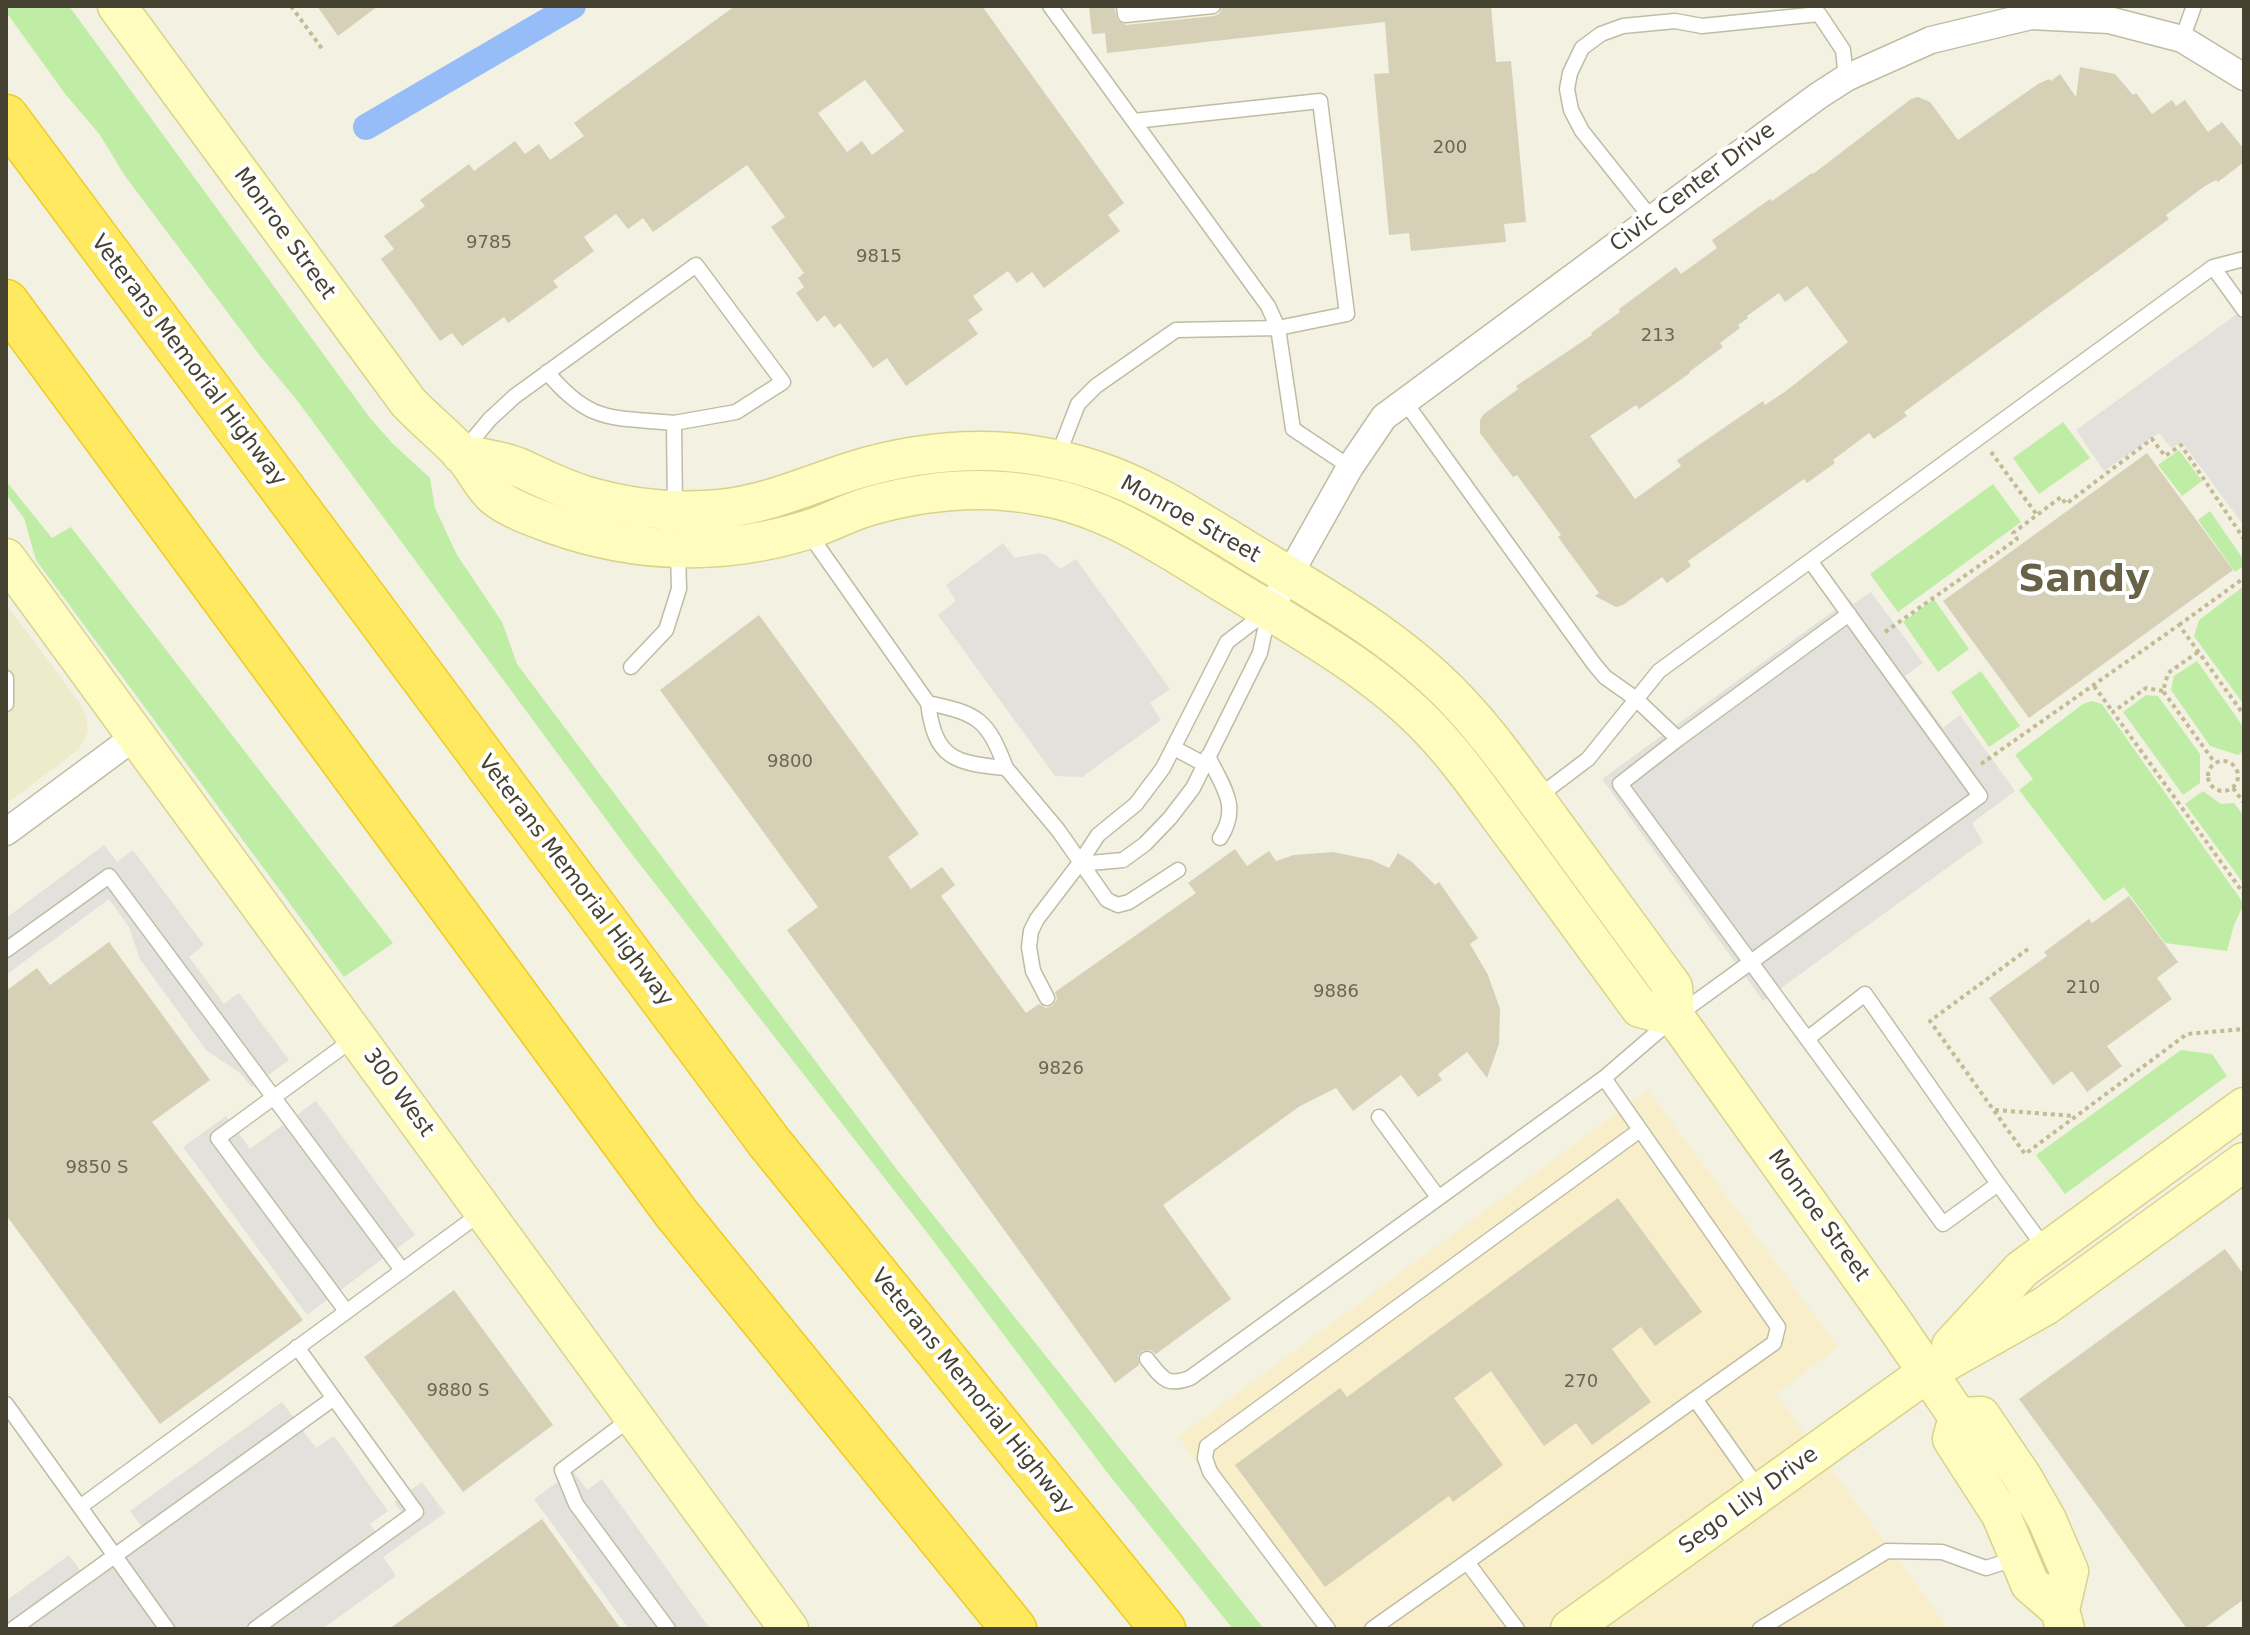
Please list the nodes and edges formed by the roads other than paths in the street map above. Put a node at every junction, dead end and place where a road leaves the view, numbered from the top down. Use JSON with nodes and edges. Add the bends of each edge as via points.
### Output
{"nodes":[{"id":1,"x":117,"y":6,"type":"edge"},
{"id":2,"x":1050,"y":6,"type":"edge"},
{"id":3,"x":1124,"y":6,"type":"edge"},
{"id":4,"x":1213,"y":6,"type":"edge"},
{"id":5,"x":2194,"y":6,"type":"edge"},
{"id":6,"x":2182,"y":39,"type":"junction"},
{"id":7,"x":2244,"y":77,"type":"edge"},
{"id":8,"x":1846,"y":78,"type":"junction"},
{"id":9,"x":6,"y":117,"type":"edge"},
{"id":10,"x":1134,"y":121,"type":"junction"},
{"id":11,"x":1652,"y":219,"type":"junction"},
{"id":12,"x":2244,"y":259,"type":"edge"},
{"id":13,"x":2213,"y":267,"type":"junction"},
{"id":14,"x":6,"y":302,"type":"edge"},
{"id":15,"x":2244,"y":310,"type":"edge"},
{"id":16,"x":1278,"y":328,"type":"junction"},
{"id":17,"x":547,"y":372,"type":"junction"},
{"id":18,"x":1405,"y":402,"type":"junction"},
{"id":19,"x":674,"y":423,"type":"junction"},
{"id":20,"x":461,"y":454,"type":"junction"},
{"id":21,"x":1057,"y":460,"type":"junction"},
{"id":22,"x":1350,"y":467,"type":"junction"},
{"id":23,"x":675,"y":511,"type":"junction"},
{"id":24,"x":806,"y":530,"type":"junction"},
{"id":25,"x":678,"y":549,"type":"junction"},
{"id":26,"x":6,"y":558,"type":"edge"},
{"id":27,"x":1811,"y":562,"type":"junction"},
{"id":28,"x":1289,"y":576,"type":"junction"},
{"id":29,"x":1269,"y":611,"type":"junction"},
{"id":30,"x":1849,"y":614,"type":"junction"},
{"id":31,"x":631,"y":667,"type":"dead end"},
{"id":32,"x":6,"y":678,"type":"edge"},
{"id":33,"x":1636,"y":699,"type":"junction"},
{"id":34,"x":928,"y":703,"type":"junction"},
{"id":35,"x":6,"y":704,"type":"edge"},
{"id":36,"x":137,"y":735,"type":"junction"},
{"id":37,"x":1678,"y":739,"type":"junction"},
{"id":38,"x":1174,"y":748,"type":"junction"},
{"id":39,"x":1206,"y":760,"type":"junction"},
{"id":40,"x":1006,"y":768,"type":"junction"},
{"id":41,"x":1535,"y":799,"type":"junction"},
{"id":42,"x":6,"y":832,"type":"edge"},
{"id":43,"x":1220,"y":838,"type":"dead end"},
{"id":44,"x":1079,"y":864,"type":"junction"},
{"id":45,"x":1178,"y":870,"type":"dead end"},
{"id":46,"x":6,"y":950,"type":"edge"},
{"id":47,"x":1750,"y":962,"type":"junction"},
{"id":48,"x":1047,"y":998,"type":"dead end"},
{"id":49,"x":1675,"y":1017,"type":"junction"},
{"id":50,"x":357,"y":1037,"type":"junction"},
{"id":51,"x":1807,"y":1039,"type":"junction"},
{"id":52,"x":1604,"y":1078,"type":"junction"},
{"id":53,"x":271,"y":1097,"type":"junction"},
{"id":54,"x":2244,"y":1107,"type":"edge"},
{"id":55,"x":1379,"y":1117,"type":"dead end"},
{"id":56,"x":1640,"y":1130,"type":"junction"},
{"id":57,"x":2244,"y":1162,"type":"edge"},
{"id":58,"x":1998,"y":1184,"type":"junction"},
{"id":59,"x":1438,"y":1197,"type":"junction"},
{"id":60,"x":485,"y":1210,"type":"junction"},
{"id":61,"x":2048,"y":1251,"type":"junction"},
{"id":62,"x":402,"y":1270,"type":"junction"},
{"id":63,"x":346,"y":1311,"type":"junction"},
{"id":64,"x":297,"y":1347,"type":"junction"},
{"id":65,"x":1147,"y":1359,"type":"dead end"},
{"id":66,"x":1928,"y":1372,"type":"junction"},
{"id":67,"x":334,"y":1398,"type":"junction"},
{"id":68,"x":1695,"y":1399,"type":"junction"},
{"id":69,"x":6,"y":1404,"type":"edge"},
{"id":70,"x":634,"y":1416,"type":"junction"},
{"id":71,"x":1958,"y":1417,"type":"junction"},
{"id":72,"x":1761,"y":1492,"type":"junction"},
{"id":73,"x":80,"y":1507,"type":"junction"},
{"id":74,"x":115,"y":1556,"type":"junction"},
{"id":75,"x":2019,"y":1557,"type":"junction"},
{"id":76,"x":1467,"y":1562,"type":"junction"},
{"id":77,"x":2063,"y":1619,"type":"edge"},
{"id":78,"x":778,"y":1621,"type":"edge"},
{"id":79,"x":13,"y":1629,"type":"edge"},
{"id":80,"x":167,"y":1629,"type":"edge"},
{"id":81,"x":255,"y":1629,"type":"edge"},
{"id":82,"x":668,"y":1629,"type":"edge"},
{"id":83,"x":1014,"y":1629,"type":"edge"},
{"id":84,"x":1163,"y":1629,"type":"edge"},
{"id":85,"x":1328,"y":1629,"type":"edge"},
{"id":86,"x":1372,"y":1629,"type":"edge"},
{"id":87,"x":1517,"y":1629,"type":"edge"},
{"id":88,"x":1570,"y":1629,"type":"edge"},
{"id":89,"x":1760,"y":1629,"type":"edge"}],
"edges":[{"from":1,"to":20,"type":"street","name":"Monroe Street","via":[[398,389]]},
{"from":2,"to":10,"type":"lane"},
{"from":3,"to":4,"type":"lane","via":[[1125,15]]},
{"from":5,"to":6,"type":"lane"},
{"from":6,"to":7,"type":"street","name":"Civic Center Drive"},
{"from":6,"to":8,"type":"street","name":"Civic Center Drive","via":[[2109,20],[2031,16],[1931,40]]},
{"from":8,"to":11,"type":"street","name":"Civic Center Drive"},
{"from":8,"to":11,"type":"lane","via":[[1843,50],[1819,14],[1702,26],[1675,21],[1623,26],[1601,34],[1582,48],[1570,73],[1571,110]]},
{"from":9,"to":84,"type":"highway","name":"Veterans Memorial Highway","via":[[769,1142]]},
{"from":10,"to":16,"type":"lane","via":[[1261,295]]},
{"from":10,"to":16,"type":"lane","via":[[1320,101],[1347,314]]},
{"from":11,"to":18,"type":"street","name":"Civic Center Drive"},
{"from":12,"to":13,"type":"lane"},
{"from":13,"to":15,"type":"lane"},
{"from":13,"to":27,"type":"lane"},
{"from":14,"to":83,"type":"highway","via":[[676,1213]]},
{"from":16,"to":21,"type":"lane","via":[[1176,330],[1078,404]]},
{"from":16,"to":22,"type":"lane","via":[[1293,429]]},
{"from":17,"to":19,"type":"lane","via":[[584,408],[607,417]]},
{"from":17,"to":19,"type":"lane","via":[[696,265],[783,382],[736,412]]},
{"from":17,"to":20,"type":"lane","via":[[507,404]]},
{"from":18,"to":22,"type":"street","name":"Civic Center Drive","via":[[1384,417]]},
{"from":18,"to":33,"type":"lane","via":[[1594,664]]},
{"from":19,"to":23,"type":"lane"},
{"from":20,"to":23,"type":"street","name":"Monroe Street","via":[[514,465],[589,497]]},
{"from":20,"to":25,"type":"street","name":"Monroe Street","via":[[494,497],[536,518],[628,545]]},
{"from":21,"to":23,"type":"street","name":"Monroe Street","via":[[1019,453],[940,453],[865,468],[764,502]]},
{"from":21,"to":28,"type":"street","name":"Monroe Street","via":[[1136,486]]},
{"from":22,"to":28,"type":"street","name":"Civic Center Drive"},
{"from":24,"to":25,"type":"street","name":"Monroe Street","via":[[739,545]]},
{"from":24,"to":29,"type":"street","name":"Monroe Street","via":[[868,506],[929,492],[988,489],[1043,496],[1093,510],[1141,532]]},
{"from":24,"to":34,"type":"lane"},
{"from":25,"to":31,"type":"lane","via":[[679,589],[666,630]]},
{"from":26,"to":36,"type":"street","name":"300 West"},
{"from":27,"to":30,"type":"lane"},
{"from":27,"to":33,"type":"lane","via":[[1659,671]]},
{"from":28,"to":29,"type":"street","name":"Civic Center Drive"},
{"from":28,"to":41,"type":"street","name":"Monroe Street","via":[[1419,665],[1463,706]]},
{"from":29,"to":38,"type":"lane","via":[[1227,642]]},
{"from":29,"to":39,"type":"lane","via":[[1260,653]]},
{"from":29,"to":49,"type":"street","name":"Monroe Street","via":[[1358,667],[1431,730],[1640,1008]]},
{"from":30,"to":37,"type":"lane"},
{"from":30,"to":47,"type":"lane","via":[[1980,796]]},
{"from":32,"to":35,"type":"lane"},
{"from":33,"to":37,"type":"lane"},
{"from":33,"to":41,"type":"lane","via":[[1588,759]]},
{"from":34,"to":40,"type":"lane","via":[[975,717],[995,740]]},
{"from":34,"to":40,"type":"lane","via":[[931,727],[955,759]]},
{"from":36,"to":42,"type":"street"},
{"from":36,"to":50,"type":"street","name":"300 West"},
{"from":37,"to":47,"type":"lane","via":[[1620,784]]},
{"from":38,"to":39,"type":"lane"},
{"from":38,"to":44,"type":"lane","via":[[1136,804],[1098,835]]},
{"from":39,"to":43,"type":"lane","via":[[1229,798],[1231,814]]},
{"from":39,"to":44,"type":"lane","via":[[1193,788],[1145,844],[1123,860]]},
{"from":40,"to":44,"type":"lane"},
{"from":41,"to":49,"type":"street","name":"Monroe Street","via":[[1673,987]]},
{"from":44,"to":45,"type":"lane","via":[[1107,900],[1118,905]]},
{"from":44,"to":48,"type":"lane","via":[[1031,931],[1033,971]]},
{"from":46,"to":53,"type":"lane","via":[[109,876]]},
{"from":47,"to":49,"type":"lane"},
{"from":47,"to":51,"type":"lane"},
{"from":49,"to":52,"type":"lane"},
{"from":49,"to":66,"type":"street","name":"Monroe Street"},
{"from":50,"to":53,"type":"lane"},
{"from":50,"to":60,"type":"street","name":"300 West"},
{"from":51,"to":58,"type":"lane","via":[[1943,1224]]},
{"from":51,"to":58,"type":"lane","via":[[1865,994]]},
{"from":52,"to":56,"type":"lane"},
{"from":52,"to":59,"type":"lane"},
{"from":53,"to":62,"type":"lane"},
{"from":53,"to":63,"type":"lane","via":[[218,1138]]},
{"from":54,"to":61,"type":"street","name":"Sego Lily Drive"},
{"from":55,"to":59,"type":"lane"},
{"from":56,"to":68,"type":"lane","via":[[1778,1327],[1774,1343]]},
{"from":56,"to":85,"type":"lane","via":[[1207,1446],[1210,1472]]},
{"from":57,"to":66,"type":"street","name":"Sego Lily Drive","via":[[2045,1306]]},
{"from":58,"to":61,"type":"lane"},
{"from":59,"to":65,"type":"lane","via":[[1190,1378],[1176,1383],[1162,1379]]},
{"from":60,"to":62,"type":"lane"},
{"from":60,"to":70,"type":"street","name":"300 West"},
{"from":61,"to":66,"type":"street","name":"Sego Lily Drive","via":[[2022,1269]]},
{"from":62,"to":63,"type":"lane"},
{"from":63,"to":64,"type":"lane"},
{"from":64,"to":67,"type":"lane"},
{"from":64,"to":73,"type":"lane"},
{"from":66,"to":71,"type":"street","name":"Monroe Street"},
{"from":66,"to":72,"type":"street","name":"Sego Lily Drive"},
{"from":67,"to":74,"type":"lane"},
{"from":67,"to":81,"type":"lane","via":[[416,1512]]},
{"from":68,"to":72,"type":"lane"},
{"from":68,"to":76,"type":"lane"},
{"from":69,"to":73,"type":"lane"},
{"from":70,"to":78,"type":"street","name":"300 West"},
{"from":70,"to":82,"type":"lane","via":[[562,1470],[576,1504]]},
{"from":71,"to":75,"type":"street","name":"Monroe Street","via":[[1952,1439],[2001,1515]]},
{"from":71,"to":77,"type":"street","name":"Monroe Street","via":[[1981,1416],[2047,1520],[2069,1571]]},
{"from":72,"to":88,"type":"street","name":"Sego Lily Drive"},
{"from":73,"to":74,"type":"lane"},
{"from":74,"to":79,"type":"lane"},
{"from":74,"to":80,"type":"lane"},
{"from":75,"to":77,"type":"street","name":"Monroe Street","via":[[2030,1584]]},
{"from":75,"to":89,"type":"lane","via":[[1986,1568],[1942,1552],[1887,1551]]},
{"from":76,"to":86,"type":"lane"},
{"from":76,"to":87,"type":"lane"}]}
